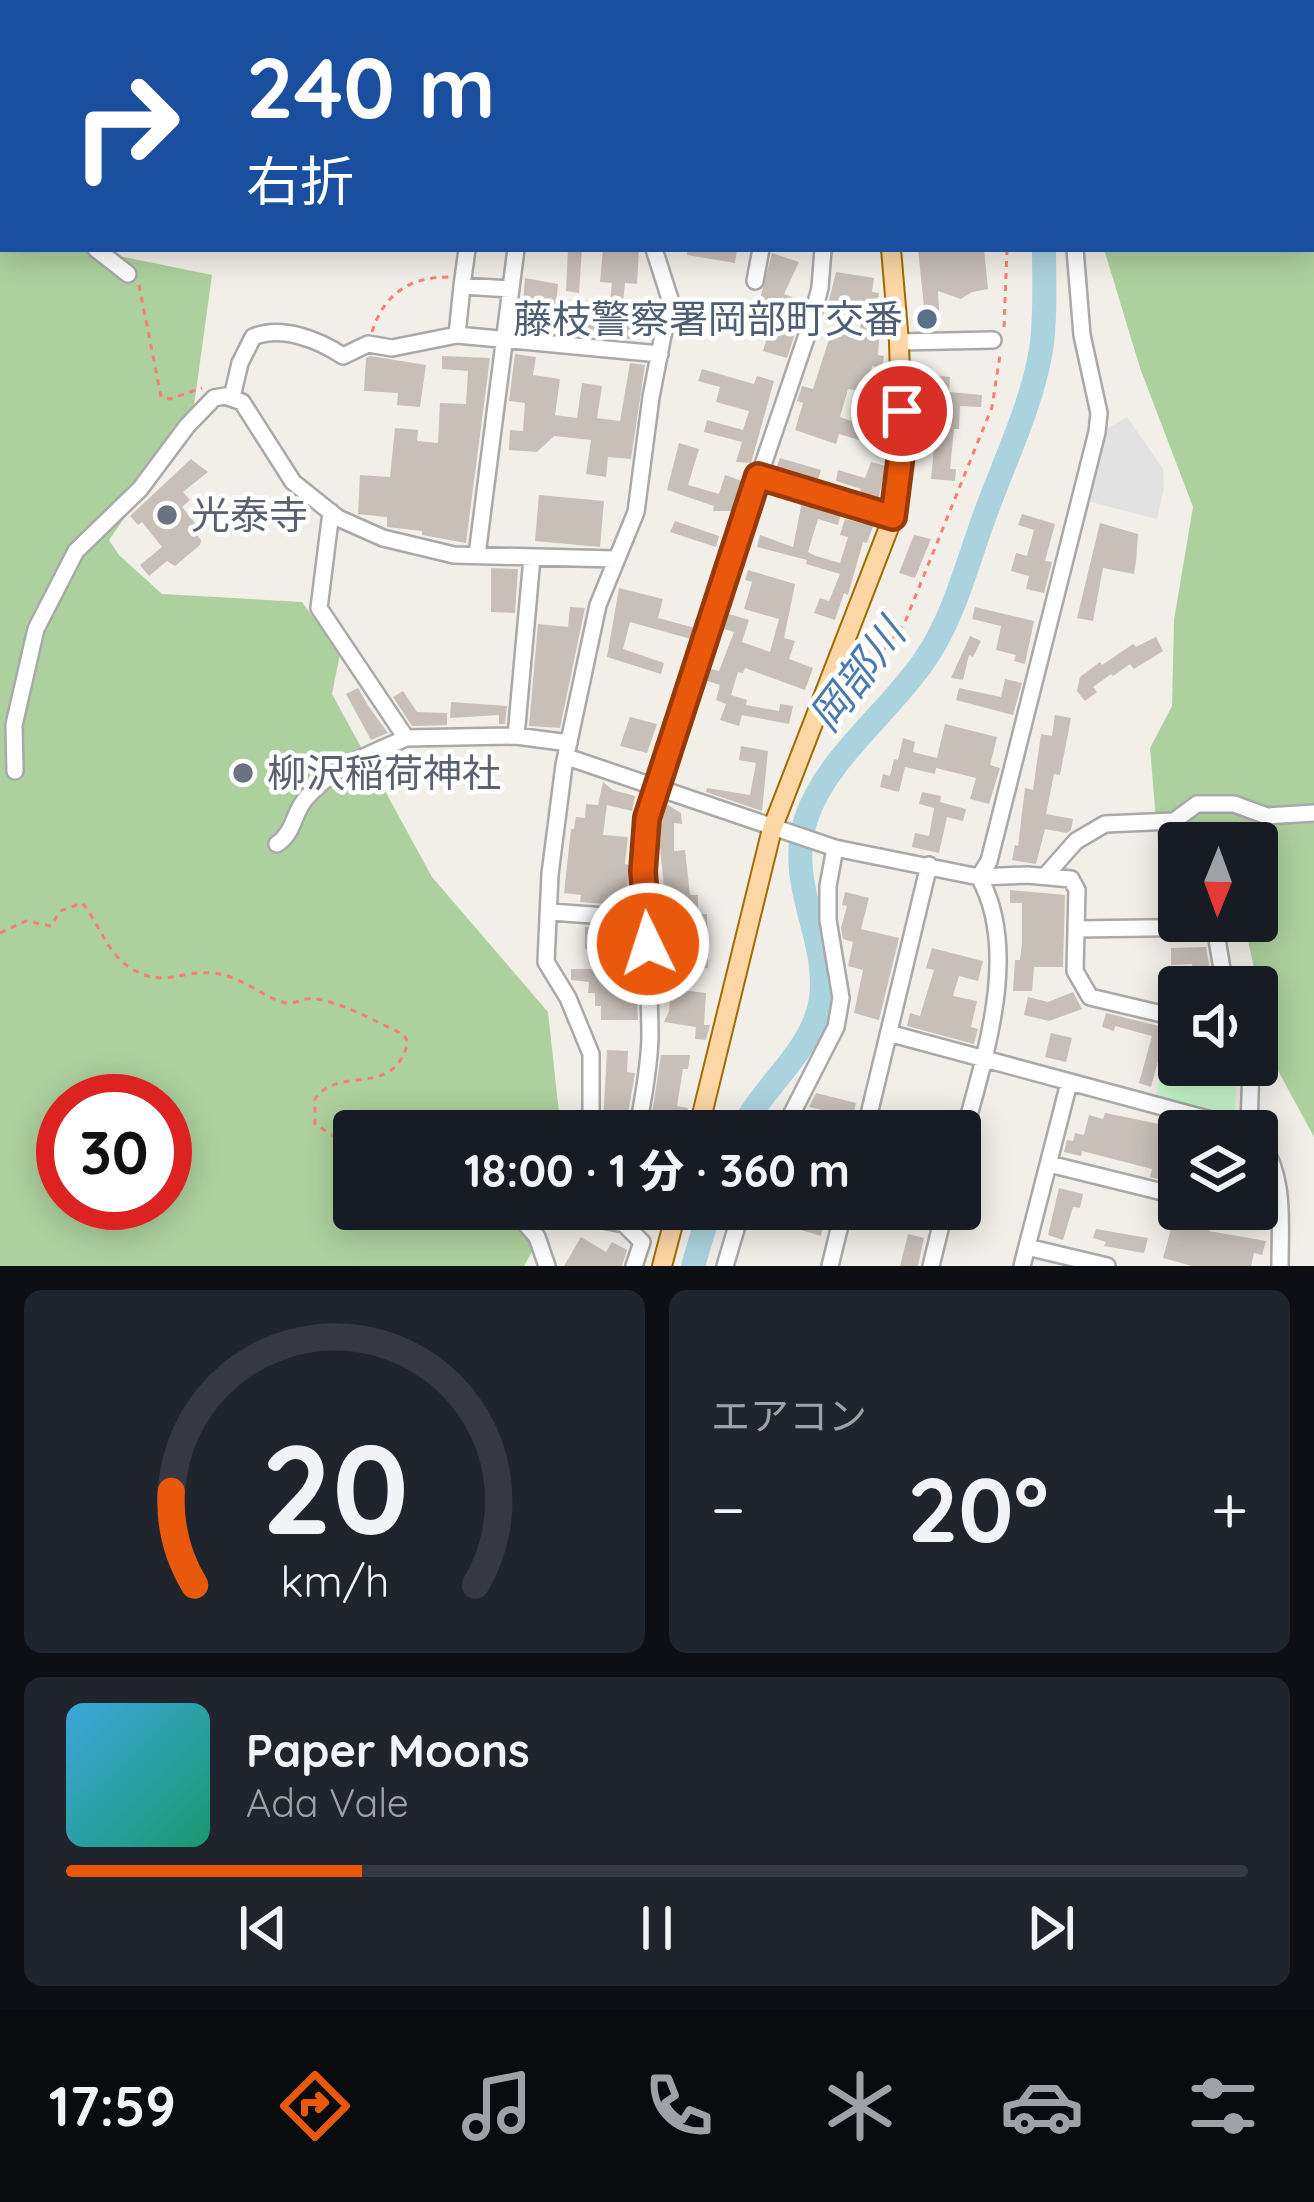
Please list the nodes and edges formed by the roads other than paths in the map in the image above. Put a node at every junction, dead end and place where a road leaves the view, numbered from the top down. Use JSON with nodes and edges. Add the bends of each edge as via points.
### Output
{"nodes":[{"id":1,"x":100,"y":252,"type":"edge"},
{"id":2,"x":467,"y":252,"type":"edge"},
{"id":3,"x":516,"y":252,"type":"edge"},
{"id":4,"x":655,"y":252,"type":"edge"},
{"id":5,"x":760,"y":252,"type":"edge"},
{"id":6,"x":823,"y":252,"type":"edge"},
{"id":7,"x":890,"y":252,"type":"edge"},
{"id":8,"x":1075,"y":252,"type":"edge"},
{"id":9,"x":128,"y":274,"type":"road end"},
{"id":10,"x":755,"y":281,"type":"dead end"},
{"id":11,"x":462,"y":282,"type":"junction"},
{"id":12,"x":512,"y":289,"type":"junction"},
{"id":13,"x":457,"y":335,"type":"junction"},
{"id":14,"x":506,"y":340,"type":"junction"},
{"id":15,"x":993,"y":340,"type":"dead end"},
{"id":16,"x":899,"y":341,"type":"junction"},
{"id":17,"x":660,"y":354,"type":"junction"},
{"id":18,"x":228,"y":396,"type":"junction"},
{"id":19,"x":758,"y":476,"type":"junction"},
{"id":20,"x":331,"y":512,"type":"junction"},
{"id":21,"x":893,"y":517,"type":"junction"},
{"id":22,"x":477,"y":555,"type":"junction"},
{"id":23,"x":532,"y":558,"type":"junction"},
{"id":24,"x":615,"y":559,"type":"junction"},
{"id":25,"x":516,"y":736,"type":"junction"},
{"id":26,"x":406,"y":739,"type":"junction"},
{"id":27,"x":568,"y":750,"type":"junction"},
{"id":28,"x":15,"y":771,"type":"dead end"},
{"id":29,"x":655,"y":786,"type":"junction"},
{"id":30,"x":1314,"y":813,"type":"edge"},
{"id":31,"x":779,"y":831,"type":"junction"},
{"id":32,"x":277,"y":844,"type":"dead end"},
{"id":33,"x":835,"y":848,"type":"junction"},
{"id":34,"x":929,"y":865,"type":"junction"},
{"id":35,"x":1046,"y":875,"type":"junction"},
{"id":36,"x":979,"y":877,"type":"junction"},
{"id":37,"x":551,"y":912,"type":"junction"},
{"id":38,"x":646,"y":919,"type":"junction"},
{"id":39,"x":1078,"y":929,"type":"junction"},
{"id":40,"x":1222,"y":966,"type":"edge"},
{"id":41,"x":1158,"y":1013,"type":"edge"},
{"id":42,"x":892,"y":1034,"type":"junction"},
{"id":43,"x":983,"y":1058,"type":"junction"},
{"id":44,"x":1069,"y":1083,"type":"junction"},
{"id":45,"x":591,"y":1110,"type":"edge"},
{"id":46,"x":640,"y":1110,"type":"edge"},
{"id":47,"x":704,"y":1110,"type":"edge"},
{"id":48,"x":794,"y":1110,"type":"edge"},
{"id":49,"x":871,"y":1110,"type":"edge"},
{"id":50,"x":970,"y":1110,"type":"edge"},
{"id":51,"x":1170,"y":1110,"type":"edge"},
{"id":52,"x":1048,"y":1164,"type":"junction"},
{"id":53,"x":1278,"y":1175,"type":"edge"},
{"id":54,"x":1158,"y":1191,"type":"edge"},
{"id":55,"x":1280,"y":1221,"type":"joint"},
{"id":56,"x":531,"y":1230,"type":"edge"},
{"id":57,"x":634,"y":1230,"type":"edge"},
{"id":58,"x":672,"y":1230,"type":"edge"},
{"id":59,"x":735,"y":1230,"type":"edge"},
{"id":60,"x":839,"y":1230,"type":"edge"},
{"id":61,"x":940,"y":1230,"type":"edge"},
{"id":62,"x":670,"y":1236,"type":"junction"},
{"id":63,"x":642,"y":1243,"type":"junction"},
{"id":64,"x":1027,"y":1247,"type":"junction"},
{"id":65,"x":548,"y":1266,"type":"edge"},
{"id":66,"x":634,"y":1266,"type":"edge"},
{"id":67,"x":662,"y":1266,"type":"edge"},
{"id":68,"x":724,"y":1266,"type":"edge"},
{"id":69,"x":830,"y":1266,"type":"edge"},
{"id":70,"x":931,"y":1266,"type":"edge"},
{"id":71,"x":1022,"y":1266,"type":"edge"},
{"id":72,"x":1107,"y":1266,"type":"edge"},
{"id":73,"x":1280,"y":1266,"type":"edge"}],
"edges":[{"from":1,"to":9,"type":"street"},
{"from":2,"to":11,"type":"street"},
{"from":3,"to":12,"type":"street"},
{"from":4,"to":17,"type":"street","via":[[670,299]]},
{"from":5,"to":10,"type":"street"},
{"from":6,"to":19,"type":"street","via":[[809,329]]},
{"from":7,"to":16,"type":"main road"},
{"from":8,"to":36,"type":"street","via":[[1097,432]]},
{"from":11,"to":12,"type":"street"},
{"from":11,"to":13,"type":"street"},
{"from":12,"to":14,"type":"street"},
{"from":13,"to":14,"type":"street"},
{"from":13,"to":18,"type":"street","via":[[368,344],[343,356],[314,338],[263,333],[253,337]]},
{"from":14,"to":17,"type":"street"},
{"from":14,"to":22,"type":"street"},
{"from":15,"to":16,"type":"street"},
{"from":16,"to":21,"type":"main road","via":[[902,446]]},
{"from":17,"to":24,"type":"street","via":[[637,512]]},
{"from":18,"to":20,"type":"street","via":[[242,402],[293,482]]},
{"from":18,"to":28,"type":"street","via":[[202,407],[140,489],[76,551],[36,628],[14,725]]},
{"from":19,"to":21,"type":"street"},
{"from":19,"to":29,"type":"street"},
{"from":20,"to":22,"type":"street","via":[[416,549]]},
{"from":20,"to":26,"type":"street","via":[[319,608]]},
{"from":21,"to":31,"type":"main road"},
{"from":22,"to":23,"type":"street"},
{"from":23,"to":24,"type":"street"},
{"from":23,"to":25,"type":"street"},
{"from":24,"to":27,"type":"street"},
{"from":25,"to":26,"type":"street"},
{"from":25,"to":27,"type":"street"},
{"from":26,"to":32,"type":"street","via":[[320,784]]},
{"from":27,"to":29,"type":"street"},
{"from":27,"to":37,"type":"street"},
{"from":29,"to":31,"type":"street"},
{"from":29,"to":38,"type":"street","via":[[644,835]]},
{"from":30,"to":35,"type":"street","via":[[1267,816],[1234,804],[1197,804],[1174,821],[1105,824],[1076,841]]},
{"from":31,"to":33,"type":"street"},
{"from":31,"to":47,"type":"main road"},
{"from":33,"to":34,"type":"street"},
{"from":33,"to":48,"type":"street","via":[[828,920],[841,998],[836,1027]]},
{"from":34,"to":36,"type":"street"},
{"from":34,"to":42,"type":"street"},
{"from":35,"to":36,"type":"street"},
{"from":35,"to":39,"type":"street","via":[[1071,879]]},
{"from":36,"to":43,"type":"street","via":[[997,986]]},
{"from":37,"to":38,"type":"street"},
{"from":37,"to":45,"type":"street","via":[[546,962],[590,1054]]},
{"from":38,"to":46,"type":"street","via":[[650,1044]]},
{"from":39,"to":40,"type":"street","via":[[1215,927]]},
{"from":39,"to":41,"type":"street","via":[[1075,971],[1090,997]]},
{"from":42,"to":43,"type":"street"},
{"from":42,"to":49,"type":"street"},
{"from":43,"to":44,"type":"street"},
{"from":43,"to":50,"type":"street"},
{"from":44,"to":51,"type":"street"},
{"from":44,"to":52,"type":"street"},
{"from":52,"to":54,"type":"street"},
{"from":52,"to":64,"type":"street"},
{"from":53,"to":55,"type":"street"},
{"from":55,"to":73,"type":"street"},
{"from":56,"to":65,"type":"street"},
{"from":57,"to":63,"type":"street"},
{"from":58,"to":62,"type":"main road"},
{"from":59,"to":68,"type":"street"},
{"from":60,"to":69,"type":"street"},
{"from":61,"to":70,"type":"street"},
{"from":62,"to":63,"type":"street"},
{"from":62,"to":67,"type":"main road"},
{"from":63,"to":66,"type":"street"},
{"from":64,"to":71,"type":"street"},
{"from":64,"to":72,"type":"street"}]}
